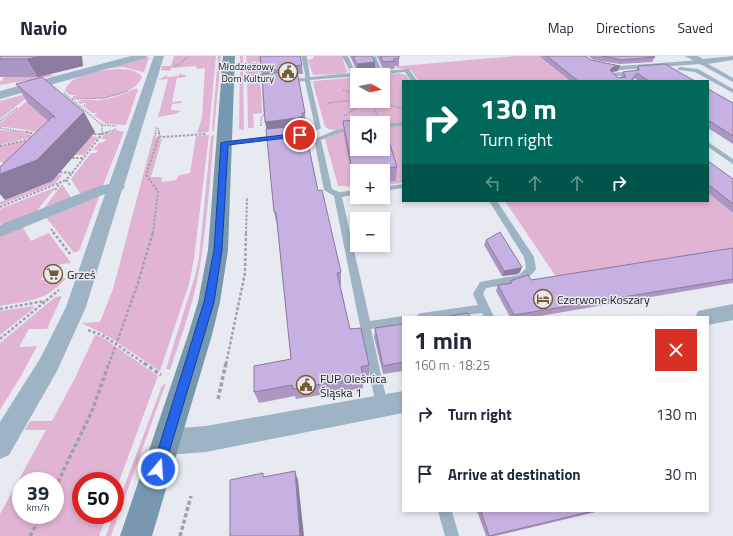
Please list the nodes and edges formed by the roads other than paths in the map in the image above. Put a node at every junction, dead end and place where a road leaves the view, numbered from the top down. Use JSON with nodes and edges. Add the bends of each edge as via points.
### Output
{"nodes":[{"id":1,"x":142,"y":56,"type":"edge"},
{"id":2,"x":159,"y":56,"type":"edge"},
{"id":3,"x":229,"y":56,"type":"edge"},
{"id":4,"x":304,"y":56,"type":"edge"},
{"id":5,"x":345,"y":56,"type":"edge"},
{"id":6,"x":373,"y":56,"type":"edge"},
{"id":7,"x":581,"y":56,"type":"edge"},
{"id":8,"x":690,"y":56,"type":"edge"},
{"id":9,"x":733,"y":57,"type":"edge"},
{"id":10,"x":701,"y":62,"type":"junction"},
{"id":11,"x":351,"y":68,"type":"edge"},
{"id":12,"x":379,"y":68,"type":"edge"},
{"id":13,"x":390,"y":72,"type":"edge"},
{"id":14,"x":350,"y":75,"type":"edge"},
{"id":15,"x":307,"y":79,"type":"junction"},
{"id":16,"x":413,"y":80,"type":"edge"},
{"id":17,"x":619,"y":80,"type":"edge"},
{"id":18,"x":733,"y":80,"type":"edge"},
{"id":19,"x":277,"y":81,"type":"edge"},
{"id":20,"x":733,"y":91,"type":"edge"},
{"id":21,"x":0,"y":95,"type":"edge"},
{"id":22,"x":402,"y":124,"type":"edge"},
{"id":23,"x":390,"y":125,"type":"edge"},
{"id":24,"x":350,"y":130,"type":"edge"},
{"id":25,"x":224,"y":143,"type":"junction"},
{"id":26,"x":709,"y":145,"type":"edge"},
{"id":27,"x":733,"y":162,"type":"edge"},
{"id":28,"x":402,"y":186,"type":"edge"},
{"id":29,"x":117,"y":187,"type":"junction"},
{"id":30,"x":390,"y":188,"type":"edge"},
{"id":31,"x":350,"y":193,"type":"edge"},
{"id":32,"x":338,"y":195,"type":"junction"},
{"id":33,"x":494,"y":202,"type":"edge"},
{"id":34,"x":0,"y":231,"type":"edge"},
{"id":35,"x":487,"y":312,"type":"edge"},
{"id":36,"x":733,"y":312,"type":"edge"},
{"id":37,"x":435,"y":316,"type":"edge"},
{"id":38,"x":709,"y":316,"type":"edge"},
{"id":39,"x":402,"y":320,"type":"edge"},
{"id":40,"x":365,"y":326,"type":"junction"},
{"id":41,"x":393,"y":404,"type":"edge"},
{"id":42,"x":166,"y":442,"type":"junction"},
{"id":43,"x":0,"y":446,"type":"edge"},
{"id":44,"x":444,"y":512,"type":"edge"},
{"id":45,"x":136,"y":536,"type":"edge"},
{"id":46,"x":452,"y":536,"type":"edge"}],
"edges":[{"from":1,"to":21,"type":"street"},
{"from":2,"to":29,"type":"street"},
{"from":3,"to":25,"type":"main road"},
{"from":4,"to":15,"type":"lane"},
{"from":5,"to":11,"type":"lane"},
{"from":6,"to":12,"type":"lane"},
{"from":7,"to":10,"type":"lane","via":[[591,62],[620,68]]},
{"from":8,"to":10,"type":"street"},
{"from":9,"to":10,"type":"street"},
{"from":10,"to":18,"type":"lane"},
{"from":13,"to":16,"type":"lane","via":[[407,70]]},
{"from":14,"to":15,"type":"lane"},
{"from":15,"to":19,"type":"lane"},
{"from":15,"to":25,"type":"lane","via":[[318,128],[300,135]]},
{"from":17,"to":20,"type":"lane","via":[[612,75],[696,70]]},
{"from":22,"to":23,"type":"lane"},
{"from":24,"to":32,"type":"lane","via":[[338,131],[317,139],[328,190]]},
{"from":25,"to":42,"type":"main road","via":[[215,272],[200,335]]},
{"from":26,"to":27,"type":"lane"},
{"from":28,"to":30,"type":"lane"},
{"from":29,"to":34,"type":"street","via":[[105,189]]},
{"from":29,"to":43,"type":"street","via":[[66,330],[49,364]]},
{"from":31,"to":32,"type":"lane"},
{"from":32,"to":40,"type":"lane"},
{"from":33,"to":35,"type":"lane","via":[[529,257],[531,269],[522,278],[483,285],[478,294]]},
{"from":35,"to":37,"type":"lane"},
{"from":36,"to":38,"type":"street"},
{"from":39,"to":40,"type":"lane"},
{"from":40,"to":41,"type":"lane"},
{"from":41,"to":42,"type":"street","via":[[206,439]]},
{"from":42,"to":45,"type":"main road"},
{"from":44,"to":46,"type":"lane"}]}
